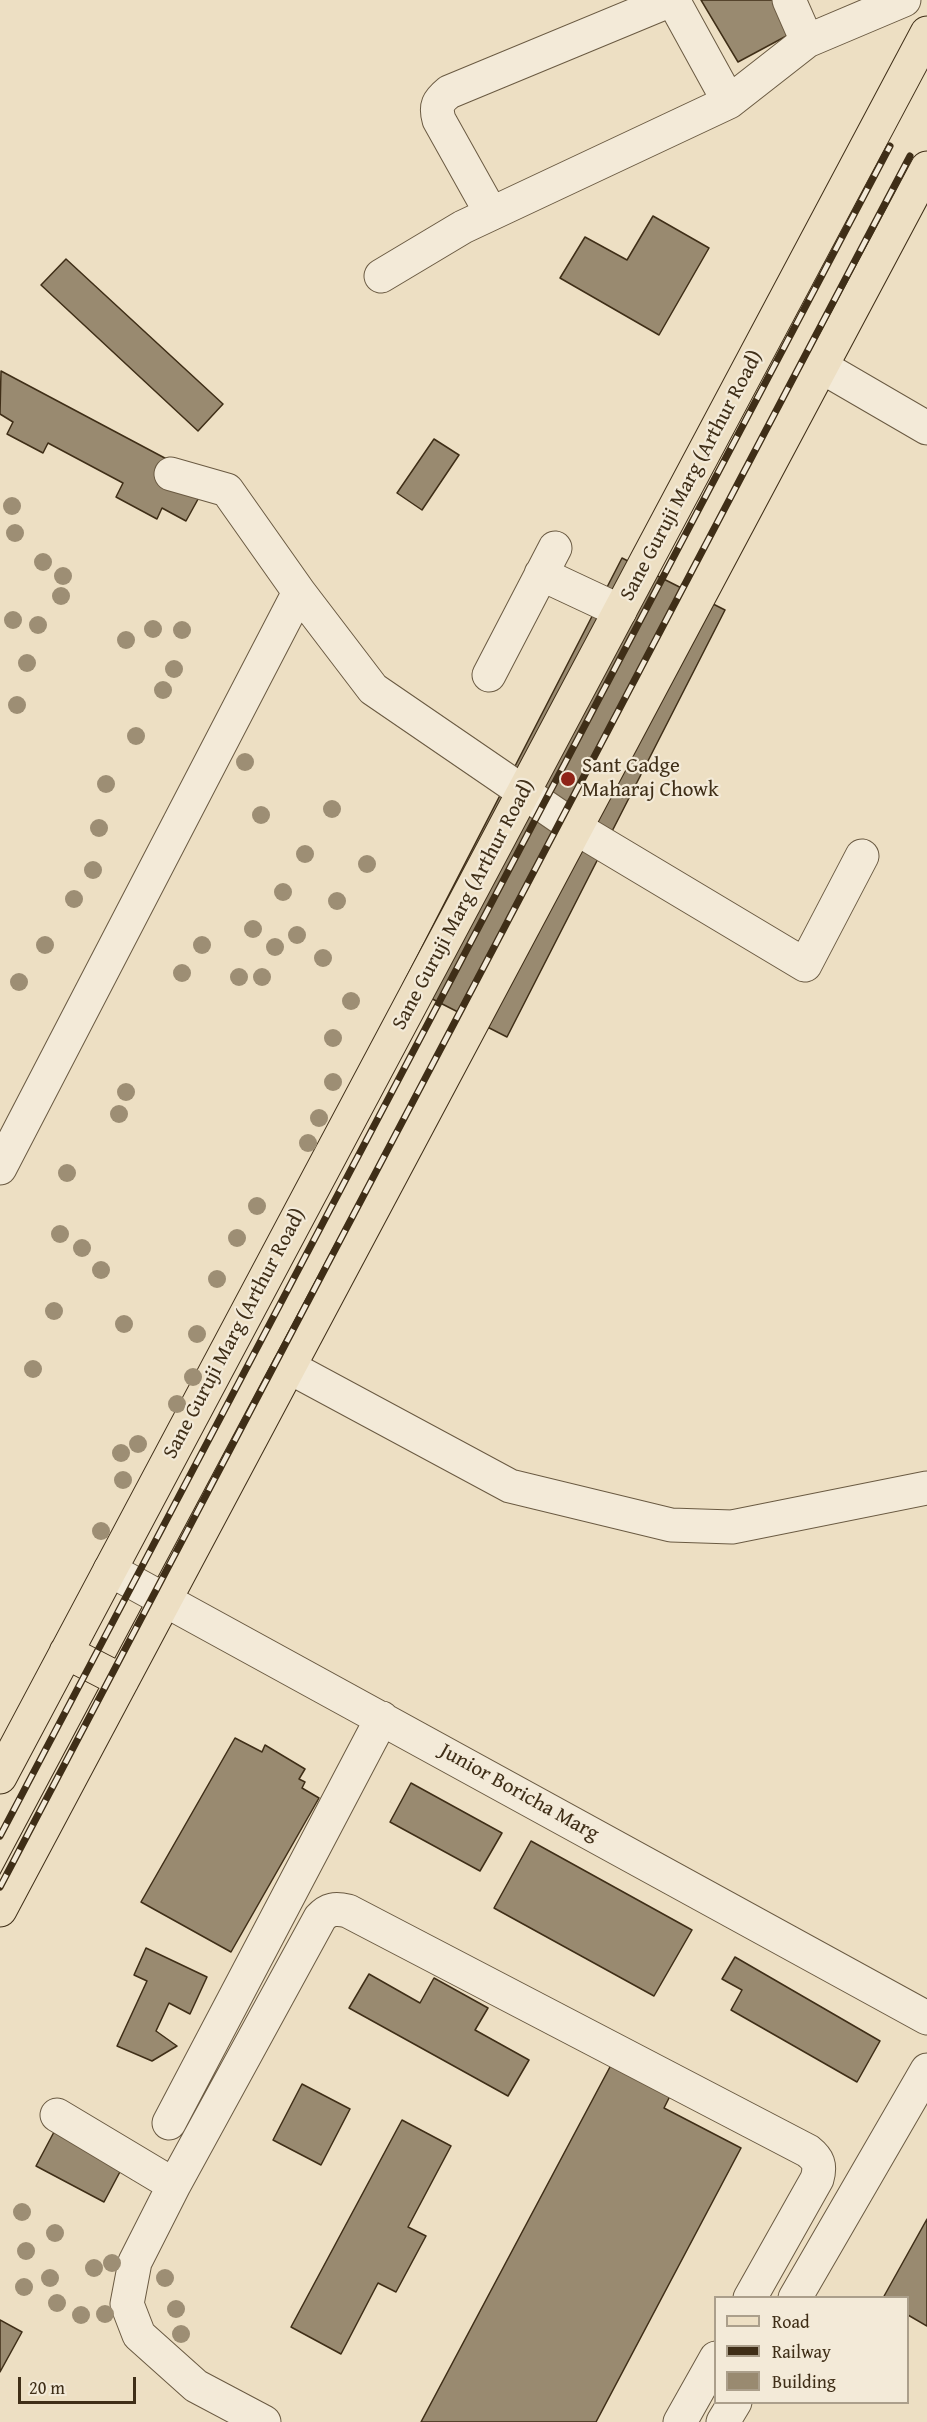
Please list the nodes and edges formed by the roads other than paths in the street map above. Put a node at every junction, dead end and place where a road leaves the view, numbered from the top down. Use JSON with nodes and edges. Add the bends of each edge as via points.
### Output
{"nodes":[{"id":1,"x":672,"y":0,"type":"edge"},
{"id":2,"x":789,"y":0,"type":"edge"},
{"id":3,"x":904,"y":0,"type":"edge"},
{"id":4,"x":927,"y":33,"type":"edge"},
{"id":5,"x":807,"y":41,"type":"junction"},
{"id":6,"x":729,"y":102,"type":"junction"},
{"id":7,"x":927,"y":168,"type":"edge"},
{"id":8,"x":491,"y":213,"type":"junction"},
{"id":9,"x":381,"y":276,"type":"dead end"},
{"id":10,"x":822,"y":367,"type":"junction"},
{"id":11,"x":927,"y":428,"type":"edge"},
{"id":12,"x":171,"y":474,"type":"dead end"},
{"id":13,"x":299,"y":592,"type":"junction"},
{"id":14,"x":620,"y":611,"type":"junction"},
{"id":15,"x":489,"y":675,"type":"dead end"},
{"id":16,"x":524,"y":793,"type":"junction"},
{"id":17,"x":576,"y":828,"type":"junction"},
{"id":18,"x":862,"y":856,"type":"dead end"},
{"id":19,"x":0,"y":1168,"type":"edge"},
{"id":20,"x":290,"y":1367,"type":"junction"},
{"id":21,"x":927,"y":1488,"type":"edge"},
{"id":22,"x":110,"y":1570,"type":"junction"},
{"id":23,"x":166,"y":1600,"type":"junction"},
{"id":24,"x":66,"y":1652,"type":"junction"},
{"id":25,"x":122,"y":1681,"type":"junction"},
{"id":26,"x":382,"y":1718,"type":"junction"},
{"id":27,"x":0,"y":1777,"type":"edge"},
{"id":28,"x":11,"y":1863,"type":"edge"},
{"id":29,"x":0,"y":1910,"type":"edge"},
{"id":30,"x":927,"y":2018,"type":"edge"},
{"id":31,"x":927,"y":2070,"type":"edge"},
{"id":32,"x":57,"y":2115,"type":"dead end"},
{"id":33,"x":169,"y":2123,"type":"dead end"},
{"id":34,"x":174,"y":2185,"type":"junction"},
{"id":35,"x":751,"y":2296,"type":"edge"},
{"id":36,"x":796,"y":2296,"type":"edge"},
{"id":37,"x":714,"y":2362,"type":"edge"},
{"id":38,"x":734,"y":2404,"type":"edge"},
{"id":39,"x":261,"y":2421,"type":"edge"},
{"id":40,"x":680,"y":2422,"type":"edge"},
{"id":41,"x":723,"y":2422,"type":"edge"}],
"edges":[{"from":1,"to":6,"type":"street"},
{"from":1,"to":8,"type":"street","via":[[449,92],[439,100],[439,120]]},
{"from":2,"to":5,"type":"street"},
{"from":3,"to":5,"type":"street"},
{"from":4,"to":14,"type":"main road","name":"Sane Guruji Marg (Arthur Road)"},
{"from":5,"to":6,"type":"street"},
{"from":6,"to":8,"type":"street"},
{"from":7,"to":10,"type":"main road"},
{"from":8,"to":9,"type":"street"},
{"from":10,"to":11,"type":"street"},
{"from":10,"to":17,"type":"main road"},
{"from":12,"to":13,"type":"street","via":[[227,490]]},
{"from":13,"to":16,"type":"street","via":[[373,689]]},
{"from":13,"to":19,"type":"street"},
{"from":14,"to":15,"type":"street","via":[[548,561]]},
{"from":14,"to":16,"type":"main road","name":"Sane Guruji Marg (Arthur Road)"},
{"from":16,"to":17,"type":"street"},
{"from":16,"to":22,"type":"main road","name":"Sane Guruji Marg (Arthur Road)"},
{"from":17,"to":18,"type":"street","via":[[806,965]]},
{"from":17,"to":20,"type":"main road"},
{"from":20,"to":21,"type":"street","via":[[510,1486],[671,1525],[732,1527]]},
{"from":20,"to":23,"type":"main road"},
{"from":22,"to":23,"type":"street","name":"Junior Boricha Marg"},
{"from":22,"to":24,"type":"main road","name":"Sane Guruji Marg (Arthur Road)"},
{"from":23,"to":25,"type":"main road"},
{"from":23,"to":26,"type":"street","name":"Junior Boricha Marg"},
{"from":24,"to":25,"type":"main road"},
{"from":24,"to":27,"type":"main road","name":"Sane Guruji Marg (Arthur Road)"},
{"from":25,"to":28,"type":"main road"},
{"from":26,"to":30,"type":"street","name":"Junior Boricha Marg"},
{"from":26,"to":33,"type":"street"},
{"from":28,"to":29,"type":"main road"},
{"from":31,"to":36,"type":"street"},
{"from":32,"to":34,"type":"street"},
{"from":34,"to":35,"type":"street","via":[[320,1918],[326,1911],[348,1911],[816,2158],[820,2170],[817,2179]]},
{"from":34,"to":39,"type":"street","via":[[135,2262],[127,2304],[139,2335],[196,2386]]},
{"from":37,"to":40,"type":"street"},
{"from":38,"to":41,"type":"street"}]}
